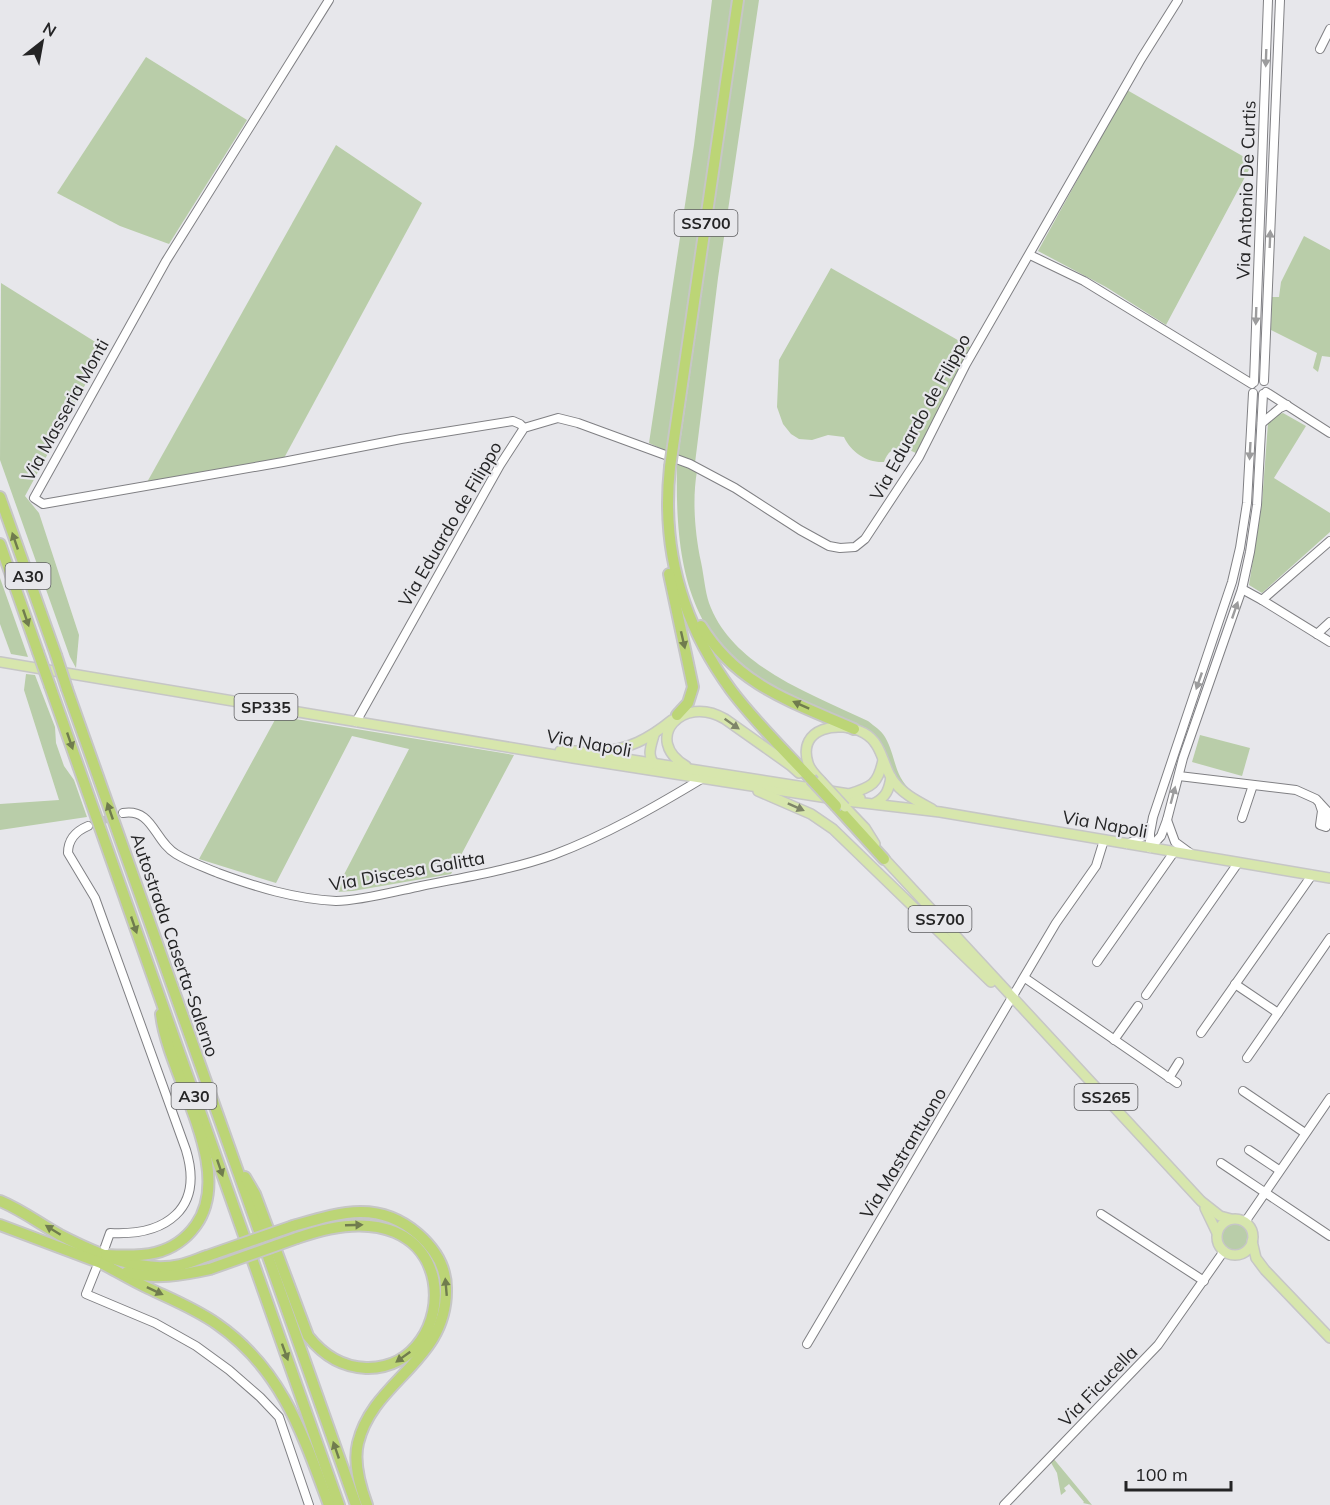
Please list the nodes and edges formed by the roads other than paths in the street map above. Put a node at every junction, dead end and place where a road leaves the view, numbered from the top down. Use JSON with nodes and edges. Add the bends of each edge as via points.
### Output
{"nodes":[{"id":1,"x":329,"y":0,"type":"edge"},
{"id":2,"x":738,"y":0,"type":"edge"},
{"id":3,"x":1178,"y":0,"type":"edge"},
{"id":4,"x":1268,"y":0,"type":"edge"},
{"id":5,"x":1280,"y":0,"type":"edge"},
{"id":6,"x":1330,"y":29,"type":"edge"},
{"id":7,"x":1320,"y":49,"type":"dead end"},
{"id":8,"x":1030,"y":255,"type":"junction"},
{"id":9,"x":1264,"y":381,"type":"junction"},
{"id":10,"x":1253,"y":386,"type":"junction"},
{"id":11,"x":1265,"y":393,"type":"junction"},
{"id":12,"x":1287,"y":405,"type":"junction"},
{"id":13,"x":1261,"y":424,"type":"junction"},
{"id":14,"x":524,"y":428,"type":"junction"},
{"id":15,"x":1330,"y":433,"type":"edge"},
{"id":16,"x":0,"y":497,"type":"edge"},
{"id":17,"x":669,"y":541,"type":"junction"},
{"id":18,"x":1330,"y":541,"type":"edge"},
{"id":19,"x":0,"y":544,"type":"edge"},
{"id":20,"x":672,"y":560,"type":"junction"},
{"id":21,"x":1242,"y":589,"type":"junction"},
{"id":22,"x":1262,"y":600,"type":"junction"},
{"id":23,"x":1330,"y":622,"type":"edge"},
{"id":24,"x":1317,"y":634,"type":"junction"},
{"id":25,"x":1330,"y":642,"type":"edge"},
{"id":26,"x":1210,"y":649,"type":"junction"},
{"id":27,"x":1219,"y":652,"type":"junction"},
{"id":28,"x":0,"y":662,"type":"edge"},
{"id":29,"x":677,"y":715,"type":"joint"},
{"id":30,"x":356,"y":722,"type":"junction"},
{"id":31,"x":854,"y":729,"type":"junction"},
{"id":32,"x":654,"y":735,"type":"junction"},
{"id":33,"x":533,"y":750,"type":"junction"},
{"id":34,"x":574,"y":751,"type":"junction"},
{"id":35,"x":883,"y":760,"type":"junction"},
{"id":36,"x":652,"y":763,"type":"junction"},
{"id":37,"x":691,"y":768,"type":"junction"},
{"id":38,"x":1179,"y":776,"type":"junction"},
{"id":39,"x":891,"y":777,"type":"junction"},
{"id":40,"x":703,"y":778,"type":"junction"},
{"id":41,"x":812,"y":779,"type":"junction"},
{"id":42,"x":723,"y":782,"type":"junction"},
{"id":43,"x":874,"y":783,"type":"junction"},
{"id":44,"x":742,"y":784,"type":"junction"},
{"id":45,"x":1252,"y":785,"type":"junction"},
{"id":46,"x":849,"y":794,"type":"junction"},
{"id":47,"x":1319,"y":802,"type":"dead end"},
{"id":48,"x":875,"y":803,"type":"junction"},
{"id":49,"x":940,"y":812,"type":"junction"},
{"id":50,"x":123,"y":813,"type":"tunnel mouth"},
{"id":51,"x":1153,"y":817,"type":"junction"},
{"id":52,"x":1242,"y":818,"type":"dead end"},
{"id":53,"x":1167,"y":820,"type":"junction"},
{"id":54,"x":88,"y":826,"type":"tunnel mouth"},
{"id":55,"x":1104,"y":840,"type":"junction"},
{"id":56,"x":1126,"y":844,"type":"junction"},
{"id":57,"x":1150,"y":848,"type":"junction"},
{"id":58,"x":1174,"y":852,"type":"junction"},
{"id":59,"x":1194,"y":855,"type":"junction"},
{"id":60,"x":884,"y":858,"type":"joint"},
{"id":61,"x":1238,"y":863,"type":"junction"},
{"id":62,"x":1312,"y":875,"type":"junction"},
{"id":63,"x":1330,"y":878,"type":"edge"},
{"id":64,"x":1330,"y":938,"type":"edge"},
{"id":65,"x":1097,"y":962,"type":"dead end"},
{"id":66,"x":1025,"y":978,"type":"junction"},
{"id":67,"x":1235,"y":984,"type":"junction"},
{"id":68,"x":158,"y":993,"type":"junction"},
{"id":69,"x":1146,"y":994,"type":"dead end"},
{"id":70,"x":1011,"y":996,"type":"junction"},
{"id":71,"x":1138,"y":1006,"type":"dead end"},
{"id":72,"x":1278,"y":1013,"type":"junction"},
{"id":73,"x":1201,"y":1033,"type":"dead end"},
{"id":74,"x":1114,"y":1040,"type":"junction"},
{"id":75,"x":1247,"y":1058,"type":"dead end"},
{"id":76,"x":1179,"y":1062,"type":"dead end"},
{"id":77,"x":1169,"y":1078,"type":"junction"},
{"id":78,"x":1177,"y":1083,"type":"dead end"},
{"id":79,"x":1244,"y":1091,"type":"dead end"},
{"id":80,"x":1330,"y":1098,"type":"edge"},
{"id":81,"x":1305,"y":1133,"type":"junction"},
{"id":82,"x":1250,"y":1150,"type":"dead end"},
{"id":83,"x":232,"y":1155,"type":"junction"},
{"id":84,"x":1221,"y":1163,"type":"dead end"},
{"id":85,"x":1279,"y":1170,"type":"junction"},
{"id":86,"x":1263,"y":1193,"type":"junction"},
{"id":87,"x":0,"y":1201,"type":"edge"},
{"id":88,"x":1201,"y":1201,"type":"junction"},
{"id":89,"x":1101,"y":1214,"type":"dead end"},
{"id":90,"x":1231,"y":1219,"type":"junction"},
{"id":91,"x":1245,"y":1222,"type":"junction"},
{"id":92,"x":0,"y":1225,"type":"edge"},
{"id":93,"x":1217,"y":1233,"type":"junction"},
{"id":94,"x":1330,"y":1236,"type":"edge"},
{"id":95,"x":1252,"y":1241,"type":"junction"},
{"id":96,"x":1330,"y":1242,"type":"edge"},
{"id":97,"x":1228,"y":1253,"type":"junction"},
{"id":98,"x":102,"y":1259,"type":"junction"},
{"id":99,"x":1265,"y":1270,"type":"junction"},
{"id":100,"x":1204,"y":1281,"type":"junction"},
{"id":101,"x":1330,"y":1338,"type":"edge"},
{"id":102,"x":807,"y":1344,"type":"dead end"},
{"id":103,"x":309,"y":1505,"type":"edge"},
{"id":104,"x":329,"y":1505,"type":"edge"},
{"id":105,"x":339,"y":1505,"type":"edge"},
{"id":106,"x":356,"y":1505,"type":"edge"},
{"id":107,"x":367,"y":1505,"type":"edge"},
{"id":108,"x":1004,"y":1505,"type":"edge"}],
"edges":[{"from":1,"to":14,"type":"street","name":"Via Masseria Monti","via":[[166,261],[33,498],[43,504],[513,421]]},
{"from":2,"to":17,"type":"highway","number":"SS700","bridge":true,"via":[[670,467]]},
{"from":3,"to":8,"type":"street"},
{"from":4,"to":10,"type":"street","name":"Via Antonio De Curtis","one_way":true},
{"from":9,"to":5,"type":"street","name":"Via Antonio De Curtis","one_way":true},
{"from":6,"to":7,"type":"street"},
{"from":8,"to":10,"type":"street","via":[[1084,281]]},
{"from":8,"to":14,"type":"street","name":"Via Eduardo de Filippo","via":[[966,363],[919,458],[865,539],[855,547],[829,546],[690,464],[578,423],[558,418]]},
{"from":9,"to":10,"type":"street","via":[[1258,379]]},
{"from":9,"to":11,"type":"street","name":"Via Antonio De Curtis","via":[[1268,386]]},
{"from":10,"to":11,"type":"street","via":[[1258,395]]},
{"from":10,"to":26,"type":"street","name":"Via Antonio De Curtis","one_way":true,"via":[[1248,486],[1240,548]]},
{"from":11,"to":12,"type":"street"},
{"from":11,"to":13,"type":"street","name":"Via Antonio De Curtis"},
{"from":12,"to":13,"type":"street"},
{"from":12,"to":15,"type":"street"},
{"from":13,"to":21,"type":"street","name":"Via Antonio De Curtis","via":[[1257,505]]},
{"from":14,"to":30,"type":"street","name":"Via Eduardo de Filippo"},
{"from":83,"to":16,"type":"highway","name":"Autostrada Caserta-Salerno","number":"A30","one_way":true,"bridge":true},
{"from":17,"to":20,"type":"highway","number":"SS700"},
{"from":17,"to":29,"type":"highway","one_way":true,"via":[[666,555],[693,687],[688,703]]},
{"from":18,"to":22,"type":"street"},
{"from":19,"to":68,"type":"highway","name":"Autostrada Caserta-Salerno","number":"A30","one_way":true,"bridge":true},
{"from":31,"to":20,"type":"highway","one_way":true,"via":[[764,688],[730,664],[698,622],[682,574]]},
{"from":20,"to":41,"type":"highway","number":"SS700","via":[[685,605],[712,661],[744,706]]},
{"from":21,"to":22,"type":"street"},
{"from":27,"to":21,"type":"street","name":"Via Antonio De Curtis","one_way":true},
{"from":22,"to":24,"type":"street"},
{"from":23,"to":24,"type":"street"},
{"from":24,"to":25,"type":"street"},
{"from":26,"to":27,"type":"street"},
{"from":26,"to":51,"type":"street","name":"Via Antonio De Curtis","one_way":true},
{"from":27,"to":38,"type":"street","name":"Via Antonio De Curtis"},
{"from":28,"to":30,"type":"main road","number":"SP335"},
{"from":29,"to":32,"type":"main road"},
{"from":30,"to":33,"type":"main road","number":"SP335"},
{"from":31,"to":35,"type":"main road","via":[[874,741]]},
{"from":31,"to":41,"type":"main road","via":[[821,729],[808,743]]},
{"from":32,"to":34,"type":"main road","via":[[615,749]]},
{"from":32,"to":36,"type":"main road","via":[[649,755]]},
{"from":33,"to":34,"type":"main road","name":"Via Napoli"},
{"from":33,"to":40,"type":"main road","name":"Via Napoli"},
{"from":34,"to":36,"type":"main road","name":"Via Napoli"},
{"from":35,"to":39,"type":"main road"},
{"from":35,"to":43,"type":"main road"},
{"from":36,"to":37,"type":"main road","name":"Via Napoli"},
{"from":36,"to":42,"type":"main road"},
{"from":37,"to":41,"type":"main road","one_way":true,"via":[[668,748],[668,732],[679,717],[701,710],[725,719]]},
{"from":37,"to":46,"type":"main road","name":"Via Napoli"},
{"from":38,"to":45,"type":"street"},
{"from":53,"to":38,"type":"street","name":"Via Antonio De Curtis","one_way":true},
{"from":39,"to":48,"type":"main road","via":[[885,796]]},
{"from":39,"to":49,"type":"main road","via":[[904,793]]},
{"from":40,"to":42,"type":"main road","name":"Via Napoli"},
{"from":40,"to":50,"type":"street","name":"Via Discesa Galitta","via":[[650,811],[553,855],[496,871],[339,901],[287,896],[189,861],[164,844],[144,815],[134,811]]},
{"from":41,"to":60,"type":"highway","number":"SS700","bridge":true},
{"from":42,"to":44,"type":"main road","name":"Via Napoli"},
{"from":43,"to":46,"type":"main road"},
{"from":43,"to":48,"type":"main road"},
{"from":44,"to":48,"type":"main road","name":"Via Napoli"},
{"from":44,"to":70,"type":"main road","one_way":true,"via":[[811,814],[833,829],[979,972]]},
{"from":45,"to":47,"type":"street","via":[[1296,790]]},
{"from":45,"to":52,"type":"street"},
{"from":46,"to":48,"type":"main road","name":"Via Napoli"},
{"from":48,"to":49,"type":"main road","name":"Via Napoli"},
{"from":49,"to":55,"type":"main road","name":"Via Napoli"},
{"from":51,"to":56,"type":"street","name":"Via Antonio De Curtis","via":[[1142,837]]},
{"from":51,"to":57,"type":"street","name":"Via Antonio De Curtis"},
{"from":53,"to":57,"type":"street","name":"Via Antonio De Curtis","via":[[1161,836]]},
{"from":53,"to":59,"type":"street","via":[[1175,842]]},
{"from":54,"to":98,"type":"street","via":[[71,839],[68,853],[88,884],[105,925],[192,1174],[183,1206],[170,1220],[139,1233],[110,1233]]},
{"from":55,"to":56,"type":"main road","name":"Via Napoli"},
{"from":55,"to":66,"type":"street","name":"Via Mastrantuono","via":[[1096,866],[1056,923]]},
{"from":56,"to":57,"type":"main road","name":"Via Napoli"},
{"from":57,"to":58,"type":"main road","name":"Via Napoli"},
{"from":58,"to":59,"type":"main road","name":"Via Napoli"},
{"from":58,"to":65,"type":"street"},
{"from":59,"to":61,"type":"main road","name":"Via Napoli"},
{"from":60,"to":70,"type":"main road","number":"SS700"},
{"from":61,"to":62,"type":"main road","name":"Via Napoli"},
{"from":61,"to":69,"type":"street"},
{"from":62,"to":63,"type":"main road","name":"Via Napoli"},
{"from":62,"to":67,"type":"street"},
{"from":64,"to":72,"type":"street"},
{"from":66,"to":70,"type":"street","name":"Via Mastrantuono"},
{"from":66,"to":74,"type":"street"},
{"from":67,"to":72,"type":"street"},
{"from":67,"to":73,"type":"street"},
{"from":68,"to":98,"type":"highway","via":[[163,1034],[203,1143],[210,1186],[208,1199],[200,1220],[176,1245],[159,1253]]},
{"from":68,"to":105,"type":"highway","name":"Autostrada Caserta-Salerno","number":"A30","one_way":true},
{"from":70,"to":88,"type":"main road","number":"SS265"},
{"from":70,"to":102,"type":"street","name":"Via Mastrantuono"},
{"from":71,"to":74,"type":"street"},
{"from":72,"to":75,"type":"street"},
{"from":74,"to":77,"type":"street"},
{"from":76,"to":77,"type":"street"},
{"from":77,"to":78,"type":"street"},
{"from":79,"to":81,"type":"street"},
{"from":80,"to":81,"type":"street"},
{"from":81,"to":85,"type":"street"},
{"from":82,"to":85,"type":"street"},
{"from":98,"to":83,"type":"highway","one_way":true,"bridge":true,"via":[[139,1276],[182,1275],[210,1269],[297,1238],[333,1227],[375,1225],[410,1240],[423,1252],[432,1269],[434,1309],[430,1324],[411,1351],[386,1366],[358,1368],[324,1354],[308,1336],[255,1194]]},
{"from":106,"to":83,"type":"highway","name":"Autostrada Caserta-Salerno","number":"A30","one_way":true},
{"from":84,"to":86,"type":"street"},
{"from":85,"to":86,"type":"street"},
{"from":86,"to":91,"type":"street"},
{"from":86,"to":94,"type":"street"},
{"from":86,"to":96,"type":"street"},
{"from":98,"to":87,"type":"highway","one_way":true,"via":[[22,1210]]},
{"from":88,"to":90,"type":"main road","number":"SS265"},
{"from":88,"to":93,"type":"main road","number":"SS265"},
{"from":89,"to":100,"type":"street"},
{"from":90,"to":91,"type":"main road","number":"SS265"},
{"from":90,"to":93,"type":"main road"},
{"from":91,"to":95,"type":"main road"},
{"from":92,"to":98,"type":"highway"},
{"from":93,"to":97,"type":"main road","number":"SS265","via":[[1218,1243]]},
{"from":95,"to":97,"type":"main road","via":[[1246,1250]]},
{"from":95,"to":99,"type":"main road","via":[[1256,1258]]},
{"from":97,"to":99,"type":"main road","via":[[1253,1261]]},
{"from":97,"to":100,"type":"street","name":"Via Ficucella"},
{"from":98,"to":103,"type":"street","via":[[86,1294],[155,1323],[196,1346],[237,1377],[279,1417]]},
{"from":98,"to":104,"type":"highway","one_way":true,"via":[[217,1324],[251,1353],[292,1411]]},
{"from":107,"to":98,"type":"highway","one_way":true,"bridge":true,"via":[[357,1472],[358,1444],[364,1426],[381,1398],[435,1337],[447,1299],[439,1258],[411,1227],[379,1213],[349,1211],[179,1265],[146,1267]]},
{"from":99,"to":101,"type":"main road"},
{"from":100,"to":108,"type":"street","name":"Via Ficucella","via":[[1158,1345]]}]}
